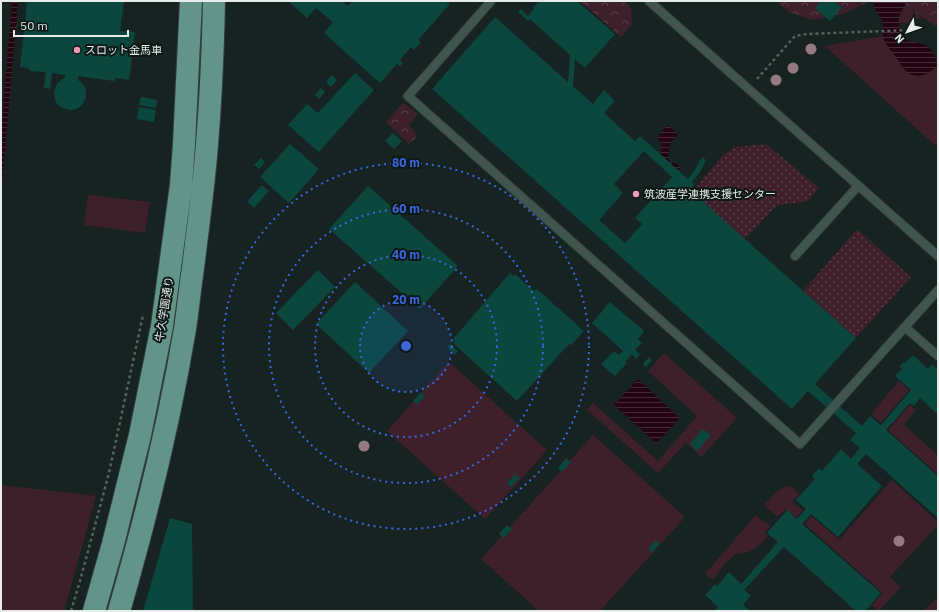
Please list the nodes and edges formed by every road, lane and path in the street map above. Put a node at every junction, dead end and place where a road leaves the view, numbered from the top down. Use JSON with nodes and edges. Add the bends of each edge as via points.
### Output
{"nodes":[{"id":1,"x":191,"y":1,"type":"edge"},
{"id":2,"x":214,"y":1,"type":"edge"},
{"id":3,"x":491,"y":1,"type":"edge"},
{"id":4,"x":649,"y":1,"type":"edge"},
{"id":5,"x":910,"y":30,"type":"dead end"},
{"id":6,"x":756,"y":79,"type":"dead end"},
{"id":7,"x":858,"y":186,"type":"junction"},
{"id":8,"x":795,"y":256,"type":"dead end"},
{"id":9,"x":938,"y":256,"type":"edge"},
{"id":10,"x":938,"y":290,"type":"edge"},
{"id":11,"x":143,"y":315,"type":"dead end"},
{"id":12,"x":905,"y":327,"type":"junction"},
{"id":13,"x":938,"y":356,"type":"edge"},
{"id":14,"x":71,"y":611,"type":"edge"},
{"id":15,"x":94,"y":611,"type":"edge"},
{"id":16,"x":119,"y":611,"type":"edge"}],
"edges":[{"from":1,"to":15,"type":"highway","name":"牛久学園通り","via":[[184,151],[162,326],[140,435]]},
{"from":2,"to":16,"type":"highway","name":"牛久学園通り","via":[[206,160],[185,329],[154,482]]},
{"from":3,"to":12,"type":"lane","via":[[408,96],[800,444]]},
{"from":4,"to":7,"type":"lane"},
{"from":5,"to":6,"type":"path","via":[[795,36]]},
{"from":7,"to":8,"type":"lane"},
{"from":7,"to":9,"type":"lane"},
{"from":10,"to":12,"type":"lane"},
{"from":11,"to":14,"type":"path","via":[[109,473]]},
{"from":12,"to":13,"type":"lane"}]}
